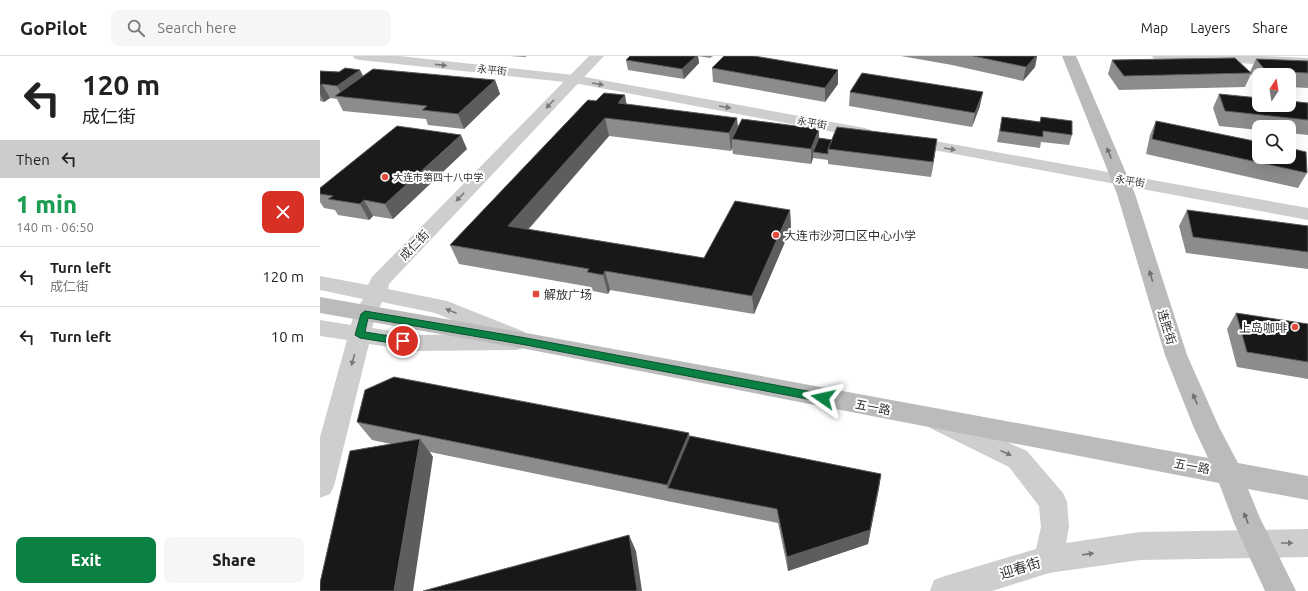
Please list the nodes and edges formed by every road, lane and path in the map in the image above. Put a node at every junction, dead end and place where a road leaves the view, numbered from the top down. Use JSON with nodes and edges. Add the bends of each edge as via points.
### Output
{"nodes":[{"id":1,"x":360,"y":56,"type":"edge"},
{"id":2,"x":597,"y":56,"type":"edge"},
{"id":3,"x":1069,"y":56,"type":"edge"},
{"id":4,"x":1159,"y":56,"type":"edge"},
{"id":5,"x":1308,"y":62,"type":"edge"},
{"id":6,"x":574,"y":79,"type":"junction"},
{"id":7,"x":1119,"y":179,"type":"junction"},
{"id":8,"x":1308,"y":214,"type":"edge"},
{"id":9,"x":320,"y":283,"type":"edge"},
{"id":10,"x":376,"y":294,"type":"junction"},
{"id":11,"x":320,"y":305,"type":"edge"},
{"id":12,"x":362,"y":324,"type":"junction"},
{"id":13,"x":320,"y":328,"type":"edge"},
{"id":14,"x":526,"y":341,"type":"junction"},
{"id":15,"x":933,"y":418,"type":"junction"},
{"id":16,"x":1229,"y":473,"type":"junction"},
{"id":17,"x":320,"y":486,"type":"edge"},
{"id":18,"x":1308,"y":488,"type":"edge"},
{"id":19,"x":1308,"y":543,"type":"edge"},
{"id":20,"x":1258,"y":544,"type":"junction"},
{"id":21,"x":1049,"y":559,"type":"junction"},
{"id":22,"x":945,"y":591,"type":"edge"},
{"id":23,"x":1281,"y":591,"type":"edge"}],
"edges":[{"from":1,"to":6,"type":"street","name":"永平街","one_way":true},
{"from":2,"to":6,"type":"street","name":"成仁街"},
{"from":7,"to":3,"type":"main road","name":"连胜街","one_way":true},
{"from":4,"to":5,"type":"street"},
{"from":6,"to":7,"type":"street","name":"永平街","one_way":true},
{"from":6,"to":10,"type":"street","name":"成仁街","one_way":true,"via":[[379,282]]},
{"from":7,"to":8,"type":"street","name":"永平街"},
{"from":16,"to":7,"type":"main road","name":"连胜街","one_way":true,"via":[[1176,354],[1126,194]]},
{"from":9,"to":10,"type":"street"},
{"from":10,"to":12,"type":"street","name":"成仁街"},
{"from":14,"to":10,"type":"street","one_way":true,"via":[[439,306]]},
{"from":11,"to":12,"type":"main road"},
{"from":12,"to":13,"type":"street"},
{"from":12,"to":14,"type":"street","via":[[418,343]]},
{"from":12,"to":17,"type":"street","name":"成仁街","one_way":true},
{"from":14,"to":15,"type":"main road","name":"五一路"},
{"from":15,"to":16,"type":"main road","name":"五一路"},
{"from":15,"to":21,"type":"street","one_way":true,"via":[[1018,459],[1053,502],[1055,527]]},
{"from":16,"to":18,"type":"main road","name":"五一路"},
{"from":20,"to":16,"type":"main road","name":"连胜街","one_way":true},
{"from":20,"to":19,"type":"street","name":"迎春街","one_way":true},
{"from":21,"to":20,"type":"street","name":"迎春街","one_way":true,"via":[[1140,546]]},
{"from":20,"to":23,"type":"main road","name":"连胜街"},
{"from":21,"to":22,"type":"street","name":"迎春街"}]}
